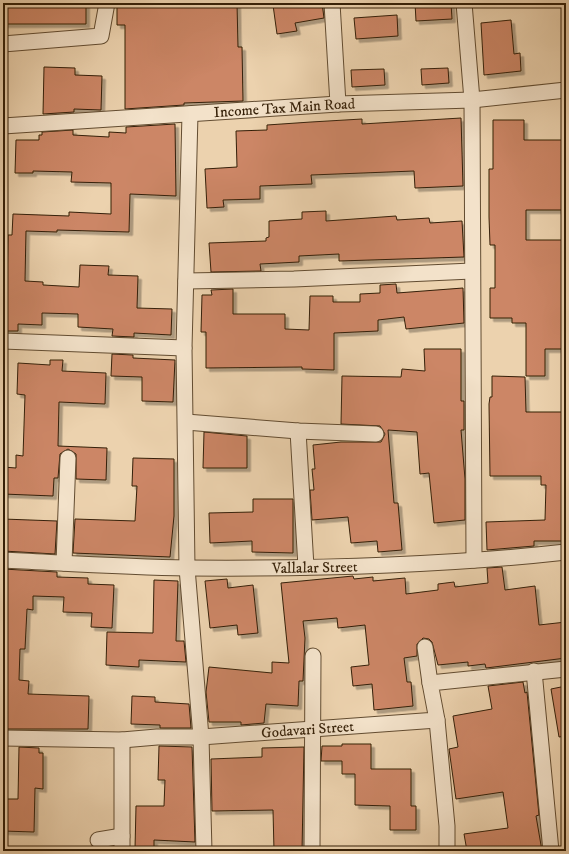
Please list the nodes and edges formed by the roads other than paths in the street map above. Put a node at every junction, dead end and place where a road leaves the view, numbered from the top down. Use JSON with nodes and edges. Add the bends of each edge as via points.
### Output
{"nodes":[{"id":1,"x":107,"y":3,"type":"edge"},
{"id":2,"x":332,"y":3,"type":"edge"},
{"id":3,"x":464,"y":3,"type":"edge"},
{"id":4,"x":3,"y":44,"type":"edge"},
{"id":5,"x":566,"y":90,"type":"edge"},
{"id":6,"x":472,"y":100,"type":"junction"},
{"id":7,"x":338,"y":104,"type":"junction"},
{"id":8,"x":190,"y":114,"type":"junction"},
{"id":9,"x":3,"y":126,"type":"edge"},
{"id":10,"x":472,"y":271,"type":"junction"},
{"id":11,"x":186,"y":281,"type":"junction"},
{"id":12,"x":3,"y":341,"type":"edge"},
{"id":13,"x":184,"y":348,"type":"junction"},
{"id":14,"x":186,"y":422,"type":"junction"},
{"id":15,"x":298,"y":431,"type":"junction"},
{"id":16,"x":376,"y":434,"type":"dead end"},
{"id":17,"x":68,"y":458,"type":"dead end"},
{"id":18,"x":566,"y":552,"type":"edge"},
{"id":19,"x":3,"y":560,"type":"edge"},
{"id":20,"x":474,"y":560,"type":"junction"},
{"id":21,"x":64,"y":563,"type":"junction"},
{"id":22,"x":306,"y":567,"type":"junction"},
{"id":23,"x":187,"y":568,"type":"junction"},
{"id":24,"x":425,"y":647,"type":"dead end"},
{"id":25,"x":313,"y":656,"type":"dead end"},
{"id":26,"x":566,"y":668,"type":"edge"},
{"id":27,"x":534,"y":671,"type":"junction"},
{"id":28,"x":430,"y":683,"type":"junction"},
{"id":29,"x":437,"y":720,"type":"junction"},
{"id":30,"x":312,"y":729,"type":"junction"},
{"id":31,"x":201,"y":737,"type":"junction"},
{"id":32,"x":3,"y":738,"type":"edge"},
{"id":33,"x":122,"y":740,"type":"junction"},
{"id":34,"x":98,"y":840,"type":"dead end"},
{"id":35,"x":122,"y":844,"type":"edge"},
{"id":36,"x":204,"y":851,"type":"edge"},
{"id":37,"x":312,"y":851,"type":"edge"},
{"id":38,"x":447,"y":851,"type":"edge"},
{"id":39,"x":551,"y":851,"type":"edge"}],
"edges":[{"from":1,"to":4,"type":"street","via":[[101,36]]},
{"from":2,"to":7,"type":"street"},
{"from":3,"to":6,"type":"street"},
{"from":5,"to":6,"type":"street","name":"Income Tax Main Road"},
{"from":6,"to":7,"type":"street","name":"Income Tax Main Road"},
{"from":6,"to":10,"type":"street"},
{"from":7,"to":8,"type":"street","name":"Income Tax Main Road"},
{"from":8,"to":9,"type":"street","name":"Income Tax Main Road"},
{"from":8,"to":11,"type":"street"},
{"from":10,"to":11,"type":"street","via":[[294,280]]},
{"from":10,"to":20,"type":"street"},
{"from":11,"to":13,"type":"street"},
{"from":12,"to":13,"type":"street"},
{"from":13,"to":14,"type":"street"},
{"from":14,"to":15,"type":"street"},
{"from":14,"to":23,"type":"street"},
{"from":15,"to":16,"type":"street"},
{"from":15,"to":22,"type":"street"},
{"from":17,"to":21,"type":"street"},
{"from":18,"to":20,"type":"street","name":"Vallalar Street"},
{"from":19,"to":21,"type":"street","name":"Vallalar Street"},
{"from":20,"to":22,"type":"street","name":"Vallalar Street"},
{"from":21,"to":23,"type":"street","name":"Vallalar Street"},
{"from":22,"to":23,"type":"street","name":"Vallalar Street"},
{"from":23,"to":31,"type":"street"},
{"from":24,"to":28,"type":"street"},
{"from":25,"to":30,"type":"street"},
{"from":26,"to":27,"type":"street"},
{"from":27,"to":28,"type":"street"},
{"from":27,"to":39,"type":"street"},
{"from":28,"to":29,"type":"street"},
{"from":29,"to":30,"type":"street","name":"Godavari Street"},
{"from":29,"to":38,"type":"street"},
{"from":30,"to":31,"type":"street","name":"Godavari Street"},
{"from":30,"to":37,"type":"street"},
{"from":31,"to":33,"type":"street","name":"Godavari Street"},
{"from":31,"to":36,"type":"street"},
{"from":32,"to":33,"type":"street","name":"Godavari Street"},
{"from":33,"to":35,"type":"street"},
{"from":34,"to":35,"type":"street"}]}
